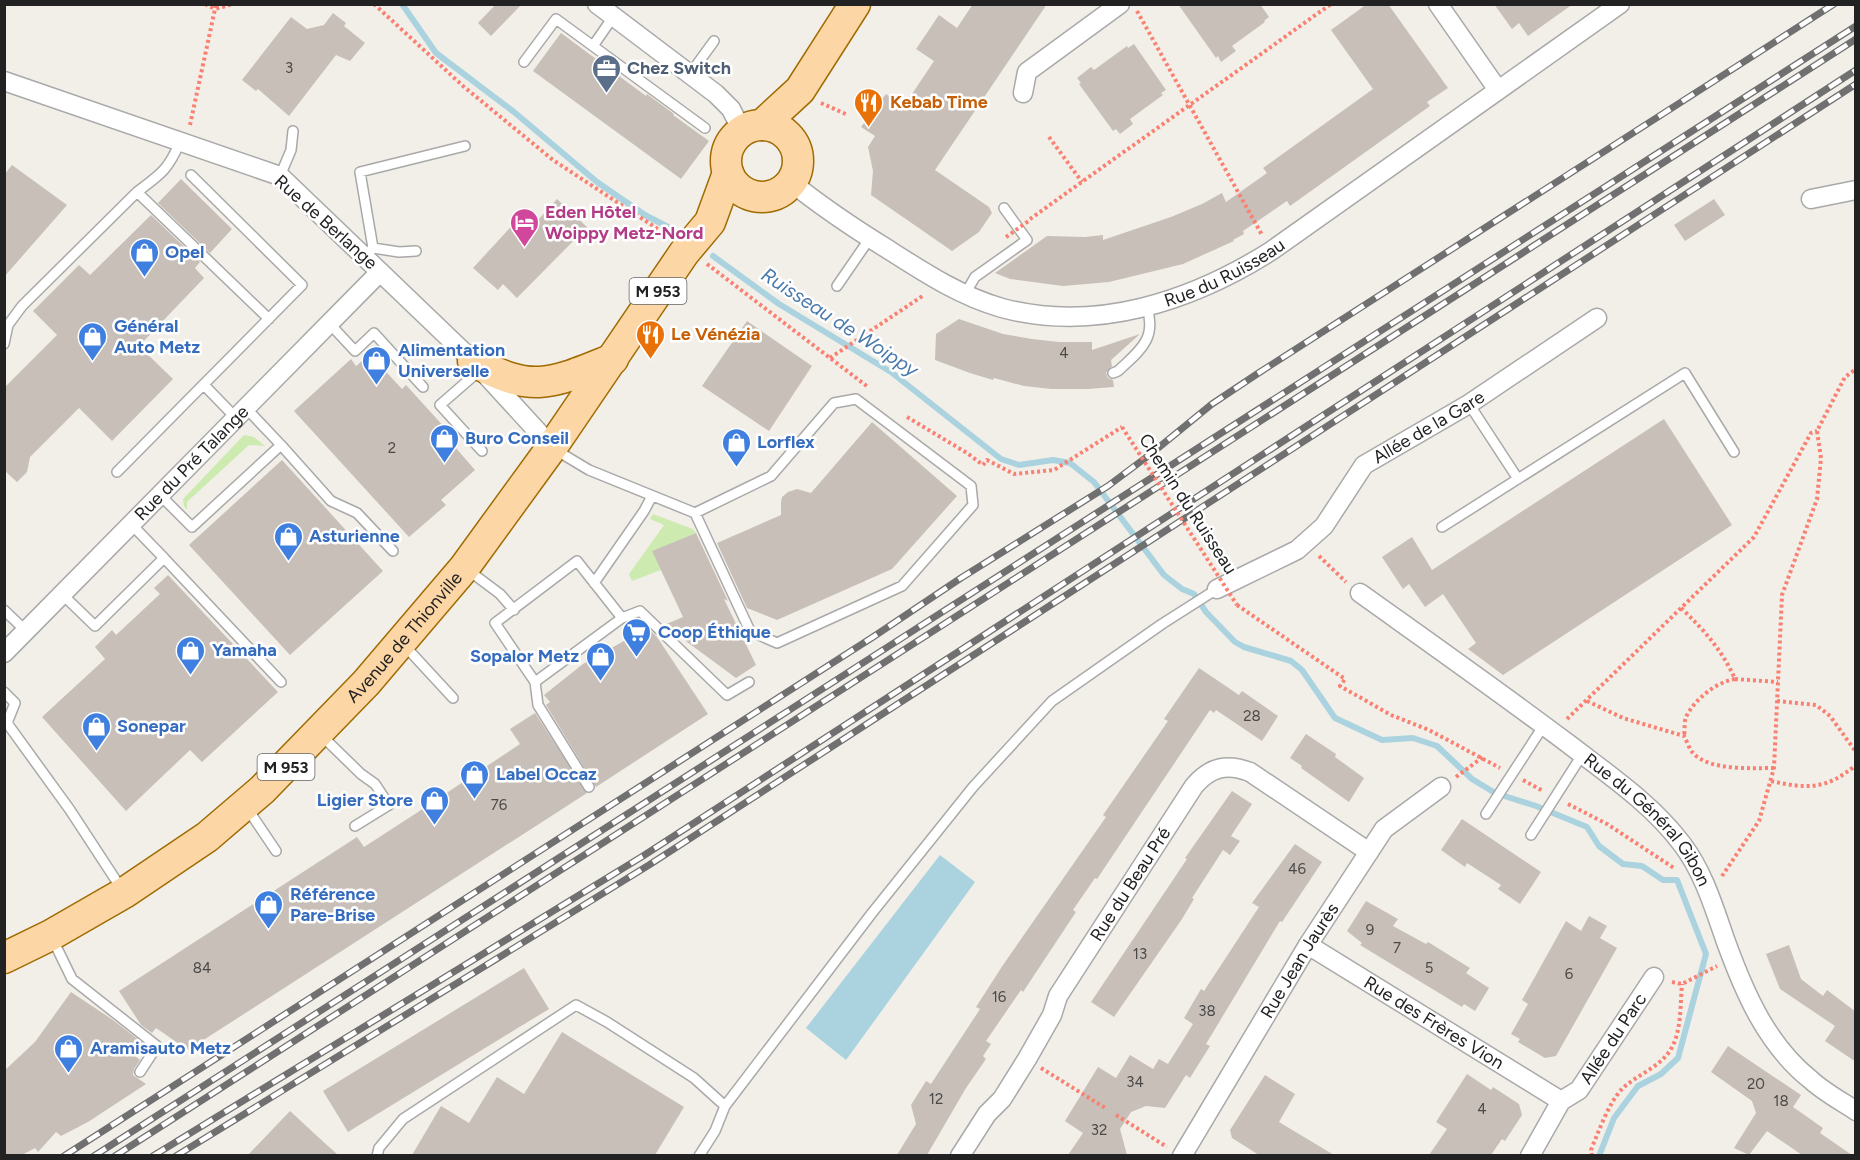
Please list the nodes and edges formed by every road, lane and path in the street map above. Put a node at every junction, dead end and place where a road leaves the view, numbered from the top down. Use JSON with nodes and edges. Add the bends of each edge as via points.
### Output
{"nodes":[{"id":1,"x":204,"y":4,"type":"edge"},
{"id":2,"x":233,"y":4,"type":"edge"},
{"id":3,"x":597,"y":4,"type":"edge"},
{"id":4,"x":855,"y":4,"type":"edge"},
{"id":5,"x":1120,"y":4,"type":"edge"},
{"id":6,"x":1134,"y":4,"type":"edge"},
{"id":7,"x":1331,"y":4,"type":"edge"},
{"id":8,"x":1438,"y":4,"type":"edge"},
{"id":9,"x":1620,"y":4,"type":"edge"},
{"id":10,"x":215,"y":7,"type":"edge"},
{"id":11,"x":613,"y":17,"type":"junction"},
{"id":12,"x":714,"y":41,"type":"dead end"},
{"id":13,"x":593,"y":46,"type":"junction"},
{"id":14,"x":524,"y":62,"type":"dead end"},
{"id":15,"x":690,"y":74,"type":"junction"},
{"id":16,"x":4,"y":81,"type":"edge"},
{"id":17,"x":800,"y":90,"type":"junction"},
{"id":18,"x":1498,"y":90,"type":"junction"},
{"id":19,"x":1023,"y":93,"type":"dead end"},
{"id":20,"x":1190,"y":105,"type":"junction"},
{"id":21,"x":705,"y":128,"type":"dead end"},
{"id":22,"x":752,"y":128,"type":"junction"},
{"id":23,"x":293,"y":130,"type":"dead end"},
{"id":24,"x":1049,"y":137,"type":"dead end"},
{"id":25,"x":790,"y":139,"type":"junction"},
{"id":26,"x":183,"y":143,"type":"junction"},
{"id":27,"x":465,"y":147,"type":"dead end"},
{"id":28,"x":728,"y":173,"type":"junction"},
{"id":29,"x":191,"y":175,"type":"dead end"},
{"id":30,"x":280,"y":176,"type":"junction"},
{"id":31,"x":791,"y":182,"type":"junction"},
{"id":32,"x":1082,"y":182,"type":"junction"},
{"id":33,"x":1856,"y":190,"type":"edge"},
{"id":34,"x":137,"y":192,"type":"junction"},
{"id":35,"x":755,"y":196,"type":"junction"},
{"id":36,"x":1811,"y":200,"type":"dead end"},
{"id":37,"x":1004,"y":208,"type":"dead end"},
{"id":38,"x":710,"y":222,"type":"junction"},
{"id":39,"x":1006,"y":237,"type":"dead end"},
{"id":40,"x":870,"y":238,"type":"junction"},
{"id":41,"x":416,"y":251,"type":"dead end"},
{"id":42,"x":1271,"y":251,"type":"junction"},
{"id":43,"x":369,"y":253,"type":"junction"},
{"id":44,"x":380,"y":272,"type":"junction"},
{"id":45,"x":837,"y":286,"type":"dead end"},
{"id":46,"x":965,"y":294,"type":"junction"},
{"id":47,"x":1147,"y":307,"type":"junction"},
{"id":48,"x":1597,"y":318,"type":"dead end"},
{"id":49,"x":269,"y":319,"type":"junction"},
{"id":50,"x":329,"y":323,"type":"junction"},
{"id":51,"x":857,"y":339,"type":"dead end"},
{"id":52,"x":4,"y":344,"type":"edge"},
{"id":53,"x":832,"y":357,"type":"dead end"},
{"id":54,"x":613,"y":358,"type":"junction"},
{"id":55,"x":477,"y":365,"type":"junction"},
{"id":56,"x":1856,"y":369,"type":"edge"},
{"id":57,"x":1113,"y":373,"type":"dead end"},
{"id":58,"x":204,"y":385,"type":"junction"},
{"id":59,"x":423,"y":387,"type":"dead end"},
{"id":60,"x":1469,"y":404,"type":"junction"},
{"id":61,"x":241,"y":413,"type":"junction"},
{"id":62,"x":1817,"y":431,"type":"junction"},
{"id":63,"x":280,"y":445,"type":"junction"},
{"id":64,"x":552,"y":447,"type":"junction"},
{"id":65,"x":482,"y":451,"type":"dead end"},
{"id":66,"x":1734,"y":452,"type":"dead end"},
{"id":67,"x":987,"y":460,"type":"dead end"},
{"id":68,"x":117,"y":472,"type":"dead end"},
{"id":69,"x":1518,"y":479,"type":"junction"},
{"id":70,"x":160,"y":495,"type":"junction"},
{"id":71,"x":652,"y":496,"type":"junction"},
{"id":72,"x":695,"y":513,"type":"junction"},
{"id":73,"x":131,"y":524,"type":"junction"},
{"id":74,"x":1443,"y":527,"type":"dead end"},
{"id":75,"x":1306,"y":542,"type":"junction"},
{"id":76,"x":393,"y":551,"type":"dead end"},
{"id":77,"x":164,"y":558,"type":"junction"},
{"id":78,"x":464,"y":568,"type":"junction"},
{"id":79,"x":594,"y":583,"type":"junction"},
{"id":80,"x":1360,"y":593,"type":"joint"},
{"id":81,"x":62,"y":594,"type":"junction"},
{"id":82,"x":1210,"y":594,"type":"joint"},
{"id":83,"x":1681,"y":608,"type":"junction"},
{"id":84,"x":4,"y":610,"type":"edge"},
{"id":85,"x":514,"y":610,"type":"junction"},
{"id":86,"x":622,"y":618,"type":"junction"},
{"id":87,"x":26,"y":631,"type":"junction"},
{"id":88,"x":402,"y":642,"type":"junction"},
{"id":89,"x":4,"y":653,"type":"edge"},
{"id":90,"x":1735,"y":679,"type":"junction"},
{"id":91,"x":282,"y":682,"type":"dead end"},
{"id":92,"x":535,"y":682,"type":"junction"},
{"id":93,"x":748,"y":682,"type":"dead end"},
{"id":94,"x":1778,"y":682,"type":"junction"},
{"id":95,"x":1340,"y":686,"type":"dead end"},
{"id":96,"x":4,"y":692,"type":"edge"},
{"id":97,"x":453,"y":698,"type":"dead end"},
{"id":98,"x":1587,"y":701,"type":"junction"},
{"id":99,"x":1777,"y":701,"type":"junction"},
{"id":100,"x":1569,"y":717,"type":"dead end"},
{"id":101,"x":1544,"y":725,"type":"junction"},
{"id":102,"x":319,"y":733,"type":"junction"},
{"id":103,"x":1684,"y":736,"type":"junction"},
{"id":104,"x":1856,"y":752,"type":"edge"},
{"id":105,"x":1582,"y":755,"type":"junction"},
{"id":106,"x":1483,"y":757,"type":"dead end"},
{"id":107,"x":1856,"y":765,"type":"edge"},
{"id":108,"x":1774,"y":768,"type":"junction"},
{"id":109,"x":1771,"y":781,"type":"junction"},
{"id":110,"x":1446,"y":783,"type":"joint"},
{"id":111,"x":589,"y":787,"type":"dead end"},
{"id":112,"x":244,"y":805,"type":"junction"},
{"id":113,"x":1486,"y":814,"type":"dead end"},
{"id":114,"x":355,"y":826,"type":"dead end"},
{"id":115,"x":1532,"y":835,"type":"dead end"},
{"id":116,"x":276,"y":850,"type":"dead end"},
{"id":117,"x":1369,"y":852,"type":"junction"},
{"id":118,"x":124,"y":893,"type":"junction"},
{"id":119,"x":1710,"y":896,"type":"junction"},
{"id":120,"x":51,"y":935,"type":"junction"},
{"id":121,"x":1308,"y":945,"type":"junction"},
{"id":122,"x":4,"y":958,"type":"edge"},
{"id":123,"x":1713,"y":968,"type":"dead end"},
{"id":124,"x":1654,"y":977,"type":"dead end"},
{"id":125,"x":1027,"y":1059,"type":"junction"},
{"id":126,"x":140,"y":1071,"type":"dead end"},
{"id":127,"x":1561,"y":1101,"type":"junction"},
{"id":128,"x":726,"y":1106,"type":"junction"},
{"id":129,"x":1107,"y":1109,"type":"dead end"},
{"id":130,"x":1856,"y":1111,"type":"edge"},
{"id":131,"x":1116,"y":1115,"type":"dead end"},
{"id":132,"x":1177,"y":1153,"type":"edge"},
{"id":133,"x":377,"y":1155,"type":"edge"},
{"id":134,"x":699,"y":1155,"type":"edge"},
{"id":135,"x":960,"y":1155,"type":"edge"},
{"id":136,"x":1530,"y":1155,"type":"edge"},
{"id":137,"x":1592,"y":1155,"type":"edge"}],
"edges":[{"from":1,"to":10,"type":"path"},
{"from":2,"to":10,"type":"path"},
{"from":3,"to":11,"type":"street"},
{"from":4,"to":17,"type":"main road"},
{"from":5,"to":19,"type":"street","via":[[1028,72]]},
{"from":6,"to":20,"type":"path"},
{"from":7,"to":20,"type":"path"},
{"from":8,"to":18,"type":"street"},
{"from":9,"to":18,"type":"street","name":"Rue du Ruisseau"},
{"from":10,"to":26,"type":"path"},
{"from":11,"to":13,"type":"lane"},
{"from":11,"to":15,"type":"street"},
{"from":12,"to":15,"type":"lane"},
{"from":13,"to":14,"type":"lane","via":[[556,19]]},
{"from":13,"to":21,"type":"lane"},
{"from":15,"to":22,"type":"street"},
{"from":16,"to":26,"type":"street","name":"Rue de Berlange"},
{"from":17,"to":22,"type":"main road"},
{"from":17,"to":25,"type":"main road"},
{"from":18,"to":42,"type":"street","name":"Rue du Ruisseau"},
{"from":20,"to":32,"type":"path"},
{"from":20,"to":42,"type":"path"},
{"from":22,"to":25,"type":"main road","via":[[773,126]]},
{"from":22,"to":28,"type":"main road","via":[[734,138],[728,148]]},
{"from":23,"to":30,"type":"lane","via":[[291,150]]},
{"from":24,"to":32,"type":"path"},
{"from":25,"to":31,"type":"main road","via":[[798,158]]},
{"from":26,"to":30,"type":"street","name":"Rue de Berlange"},
{"from":26,"to":34,"type":"lane","via":[[171,163]]},
{"from":27,"to":43,"type":"lane","via":[[360,171]]},
{"from":28,"to":35,"type":"main road","via":[[738,188]]},
{"from":28,"to":38,"type":"main road","name":"Avenue de Thionville","number":"M 953"},
{"from":29,"to":49,"type":"lane","via":[[302,285]]},
{"from":30,"to":43,"type":"street","name":"Rue de Berlange"},
{"from":31,"to":35,"type":"main road","via":[[772,195]]},
{"from":31,"to":40,"type":"street","name":"Rue du Ruisseau"},
{"from":32,"to":39,"type":"path","bridge":true},
{"from":33,"to":36,"type":"street"},
{"from":34,"to":49,"type":"lane"},
{"from":34,"to":52,"type":"lane","via":[[22,306],[8,325]]},
{"from":35,"to":38,"type":"main road","name":"Avenue de Thionville","number":"M 953"},
{"from":37,"to":46,"type":"lane","via":[[1031,242],[975,277]]},
{"from":38,"to":54,"type":"main road","name":"Avenue de Thionville","number":"M 953"},
{"from":40,"to":45,"type":"lane"},
{"from":40,"to":46,"type":"street","name":"Rue du Ruisseau"},
{"from":41,"to":43,"type":"lane"},
{"from":42,"to":47,"type":"street","name":"Rue du Ruisseau","via":[[1238,272]]},
{"from":43,"to":44,"type":"street","name":"Rue de Berlange"},
{"from":44,"to":50,"type":"street","name":"Rue du Pré Talange"},
{"from":44,"to":55,"type":"street","name":"Rue de Berlange"},
{"from":46,"to":47,"type":"street","name":"Rue du Ruisseau","via":[[1002,308],[1049,316],[1096,317]]},
{"from":47,"to":57,"type":"lane","via":[[1151,321],[1143,348]]},
{"from":48,"to":60,"type":"street","name":"Allée de la Gare"},
{"from":49,"to":58,"type":"lane"},
{"from":50,"to":59,"type":"lane","via":[[355,351],[374,333]]},
{"from":50,"to":61,"type":"street","name":"Rue du Pré Talange"},
{"from":51,"to":53,"type":"path"},
{"from":54,"to":55,"type":"main road","via":[[568,377],[532,383]]},
{"from":54,"to":64,"type":"main road","name":"Avenue de Thionville","number":"M 953"},
{"from":55,"to":64,"type":"street","name":"Rue de Berlange"},
{"from":55,"to":65,"type":"lane","via":[[440,405]]},
{"from":56,"to":62,"type":"path","via":[[1845,377]]},
{"from":58,"to":61,"type":"lane"},
{"from":58,"to":68,"type":"lane"},
{"from":60,"to":69,"type":"lane"},
{"from":60,"to":75,"type":"street","name":"Allée de la Gare","via":[[1364,465],[1324,526]]},
{"from":61,"to":63,"type":"lane"},
{"from":61,"to":70,"type":"street","name":"Rue du Pré Talange"},
{"from":62,"to":83,"type":"path","via":[[1811,433],[1754,537]]},
{"from":62,"to":94,"type":"path","via":[[1821,458],[1817,499],[1782,595]]},
{"from":63,"to":70,"type":"lane","via":[[192,527]]},
{"from":63,"to":76,"type":"lane","via":[[331,501],[357,513]]},
{"from":64,"to":71,"type":"lane","via":[[590,470]]},
{"from":64,"to":78,"type":"main road","name":"Avenue de Thionville","number":"M 953"},
{"from":66,"to":69,"type":"lane","via":[[1685,373]]},
{"from":67,"to":95,"type":"path","name":"Chemin du Ruisseau","bridge":true,"via":[[1014,474],[1054,470],[1122,427],[1237,605],[1345,679]]},
{"from":69,"to":74,"type":"lane"},
{"from":70,"to":73,"type":"street","name":"Rue du Pré Talange"},
{"from":71,"to":72,"type":"lane"},
{"from":71,"to":79,"type":"lane"},
{"from":72,"to":72,"type":"lane","via":[[750,631],[777,643],[902,586],[974,505],[971,486],[856,399],[834,403],[771,476]]},
{"from":73,"to":77,"type":"lane"},
{"from":73,"to":81,"type":"street","name":"Rue du Pré Talange"},
{"from":75,"to":80,"type":"path","via":[[1331,570]]},
{"from":75,"to":82,"type":"street","name":"Allée de la Gare"},
{"from":77,"to":81,"type":"lane","via":[[95,626]]},
{"from":77,"to":91,"type":"lane"},
{"from":78,"to":85,"type":"lane","via":[[500,594]]},
{"from":78,"to":88,"type":"main road","name":"Avenue de Thionville","number":"M 953"},
{"from":79,"to":85,"type":"lane","via":[[576,561]]},
{"from":79,"to":86,"type":"lane"},
{"from":80,"to":101,"type":"street","name":"Rue du Général Gibon"},
{"from":81,"to":87,"type":"street","name":"Rue du Pré Talange"},
{"from":82,"to":128,"type":"lane","via":[[1052,701],[973,787],[872,912]]},
{"from":83,"to":90,"type":"path","via":[[1708,635]]},
{"from":83,"to":98,"type":"path"},
{"from":84,"to":87,"type":"lane"},
{"from":85,"to":92,"type":"lane","via":[[495,623]]},
{"from":86,"to":92,"type":"lane"},
{"from":86,"to":93,"type":"lane","via":[[640,611],[727,694]]},
{"from":87,"to":89,"type":"street","name":"Rue du Pré Talange"},
{"from":88,"to":97,"type":"lane"},
{"from":88,"to":102,"type":"main road","name":"Avenue de Thionville","number":"M 953"},
{"from":90,"to":94,"type":"path"},
{"from":90,"to":103,"type":"path","via":[[1700,698],[1685,718]]},
{"from":92,"to":111,"type":"lane","via":[[537,705]]},
{"from":94,"to":99,"type":"path"},
{"from":96,"to":118,"type":"lane","via":[[15,703],[7,723]]},
{"from":98,"to":100,"type":"path"},
{"from":98,"to":103,"type":"path","via":[[1623,718]]},
{"from":99,"to":104,"type":"path","via":[[1816,705],[1830,716]]},
{"from":99,"to":108,"type":"path"},
{"from":101,"to":105,"type":"street","name":"Rue du Général Gibon"},
{"from":101,"to":113,"type":"lane"},
{"from":102,"to":112,"type":"main road","name":"Avenue de Thionville","number":"M 953"},
{"from":102,"to":114,"type":"lane","via":[[375,784],[388,805]]},
{"from":103,"to":108,"type":"path","via":[[1692,753],[1710,764]]},
{"from":105,"to":115,"type":"lane"},
{"from":105,"to":119,"type":"street","name":"Rue du Général Gibon","via":[[1651,810],[1681,843],[1701,873]]},
{"from":106,"to":110,"type":"path"},
{"from":107,"to":109,"type":"path","via":[[1827,783],[1807,788]]},
{"from":108,"to":109,"type":"path"},
{"from":109,"to":119,"type":"path","via":[[1759,821]]},
{"from":110,"to":117,"type":"street","name":"Rue Jean Jaurès","via":[[1384,829]]},
{"from":112,"to":116,"type":"lane"},
{"from":112,"to":118,"type":"main road","name":"Avenue de Thionville","number":"M 953","via":[[207,837]]},
{"from":117,"to":121,"type":"street","name":"Rue Jean Jaurès"},
{"from":117,"to":125,"type":"street","name":"Rue du Beau Pré","via":[[1250,772],[1229,766],[1210,772],[1194,786],[1058,996],[1052,1015]]},
{"from":118,"to":120,"type":"main road","name":"Avenue de Thionville","number":"M 953"},
{"from":119,"to":130,"type":"street","name":"Rue du Général Gibon","via":[[1740,980],[1759,1019],[1785,1055],[1810,1080]]},
{"from":120,"to":122,"type":"main road","name":"Avenue de Thionville","number":"M 953"},
{"from":120,"to":126,"type":"lane","via":[[72,979],[157,1046]]},
{"from":121,"to":127,"type":"street","name":"Rue des Frères Vion"},
{"from":121,"to":132,"type":"street","name":"Rue Jean Jaurès"},
{"from":123,"to":137,"type":"path","via":[[1682,984],[1678,1028],[1669,1052],[1622,1089],[1604,1119]]},
{"from":124,"to":127,"type":"street","name":"Allée du Parc","via":[[1579,1090]]},
{"from":125,"to":129,"type":"path"},
{"from":125,"to":135,"type":"street","name":"Rue du Beau Pré"},
{"from":127,"to":136,"type":"street","name":"Allée du Parc"},
{"from":128,"to":133,"type":"lane","via":[[694,1078],[576,1005],[403,1119]]},
{"from":128,"to":134,"type":"lane"},
{"from":131,"to":132,"type":"path"}]}
